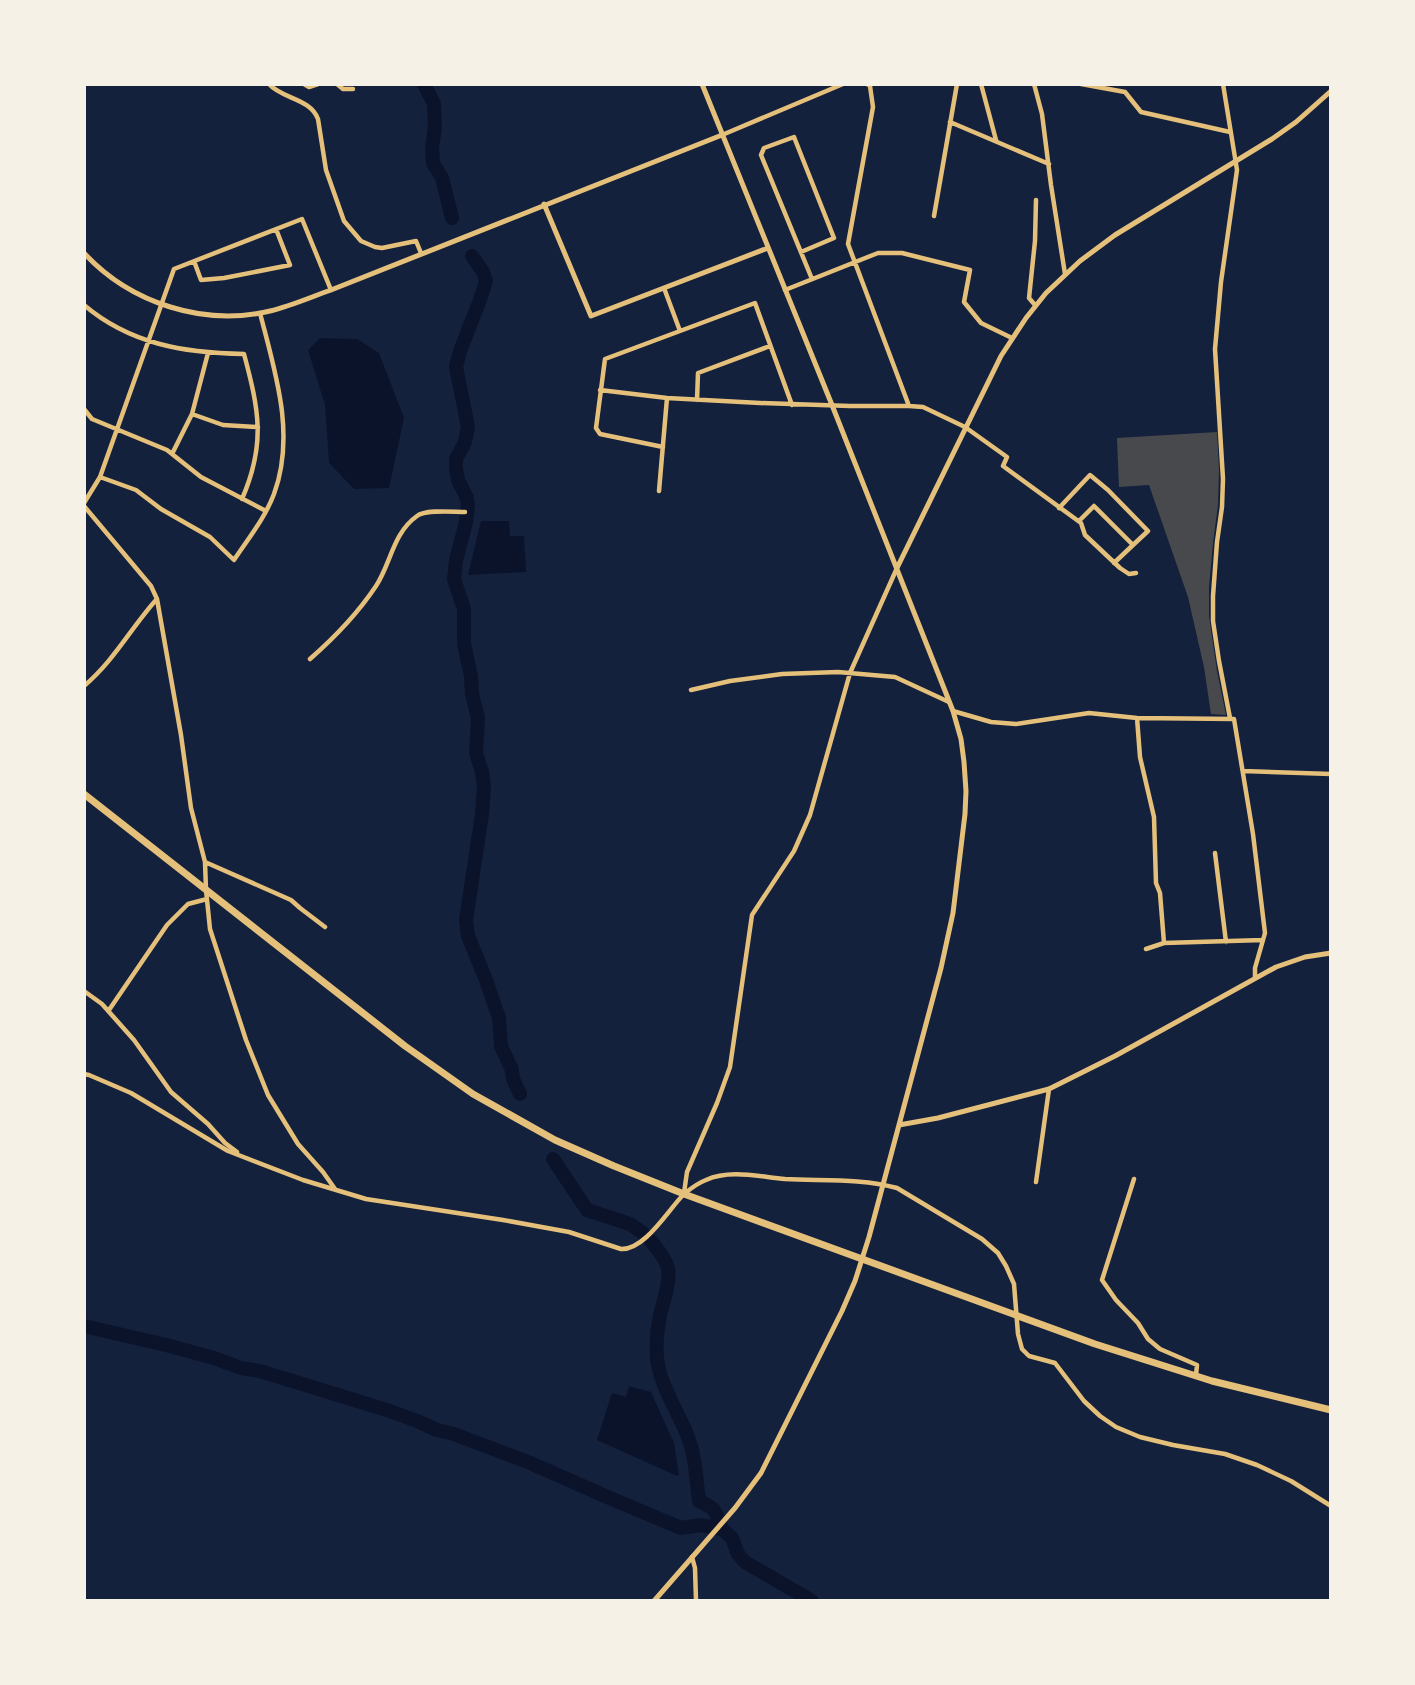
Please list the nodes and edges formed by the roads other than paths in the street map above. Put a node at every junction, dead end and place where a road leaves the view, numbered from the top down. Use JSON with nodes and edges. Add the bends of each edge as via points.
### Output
{"nodes":[{"id":1,"x":269,"y":84,"type":"edge"},
{"id":2,"x":304,"y":84,"type":"edge"},
{"id":3,"x":318,"y":84,"type":"edge"},
{"id":4,"x":337,"y":84,"type":"edge"},
{"id":5,"x":702,"y":84,"type":"edge"},
{"id":6,"x":843,"y":84,"type":"edge"},
{"id":7,"x":867,"y":84,"type":"edge"},
{"id":8,"x":957,"y":84,"type":"edge"},
{"id":9,"x":981,"y":84,"type":"edge"},
{"id":10,"x":1034,"y":84,"type":"edge"},
{"id":11,"x":1081,"y":84,"type":"edge"},
{"id":12,"x":1223,"y":84,"type":"edge"},
{"id":13,"x":353,"y":89,"type":"dead end"},
{"id":14,"x":1331,"y":91,"type":"edge"},
{"id":15,"x":950,"y":122,"type":"junction"},
{"id":16,"x":1230,"y":132,"type":"junction"},
{"id":17,"x":722,"y":135,"type":"junction"},
{"id":18,"x":996,"y":140,"type":"junction"},
{"id":19,"x":1236,"y":161,"type":"junction"},
{"id":20,"x":1049,"y":164,"type":"junction"},
{"id":21,"x":1036,"y":200,"type":"dead end"},
{"id":22,"x":544,"y":204,"type":"junction"},
{"id":23,"x":934,"y":216,"type":"dead end"},
{"id":24,"x":276,"y":229,"type":"junction"},
{"id":25,"x":768,"y":248,"type":"junction"},
{"id":26,"x":801,"y":252,"type":"junction"},
{"id":27,"x":84,"y":253,"type":"edge"},
{"id":28,"x":421,"y":253,"type":"junction"},
{"id":29,"x":194,"y":261,"type":"junction"},
{"id":30,"x":855,"y":262,"type":"junction"},
{"id":31,"x":1065,"y":274,"type":"junction"},
{"id":32,"x":812,"y":279,"type":"junction"},
{"id":33,"x":664,"y":288,"type":"junction"},
{"id":34,"x":331,"y":290,"type":"junction"},
{"id":35,"x":785,"y":290,"type":"junction"},
{"id":36,"x":84,"y":305,"type":"edge"},
{"id":37,"x":162,"y":305,"type":"junction"},
{"id":38,"x":1035,"y":305,"type":"junction"},
{"id":39,"x":260,"y":313,"type":"junction"},
{"id":40,"x":680,"y":331,"type":"junction"},
{"id":41,"x":1012,"y":338,"type":"junction"},
{"id":42,"x":149,"y":341,"type":"junction"},
{"id":43,"x":771,"y":346,"type":"junction"},
{"id":44,"x":208,"y":354,"type":"junction"},
{"id":45,"x":600,"y":390,"type":"junction"},
{"id":46,"x":667,"y":398,"type":"junction"},
{"id":47,"x":697,"y":400,"type":"junction"},
{"id":48,"x":792,"y":405,"type":"junction"},
{"id":49,"x":832,"y":405,"type":"junction"},
{"id":50,"x":909,"y":405,"type":"junction"},
{"id":51,"x":84,"y":409,"type":"edge"},
{"id":52,"x":192,"y":414,"type":"junction"},
{"id":53,"x":258,"y":427,"type":"junction"},
{"id":54,"x":965,"y":427,"type":"junction"},
{"id":55,"x":117,"y":430,"type":"junction"},
{"id":56,"x":663,"y":447,"type":"junction"},
{"id":57,"x":172,"y":454,"type":"junction"},
{"id":58,"x":100,"y":477,"type":"junction"},
{"id":59,"x":659,"y":491,"type":"dead end"},
{"id":60,"x":242,"y":499,"type":"junction"},
{"id":61,"x":84,"y":504,"type":"edge"},
{"id":62,"x":1059,"y":508,"type":"junction"},
{"id":63,"x":266,"y":511,"type":"junction"},
{"id":64,"x":465,"y":512,"type":"dead end"},
{"id":65,"x":1079,"y":521,"type":"junction"},
{"id":66,"x":1133,"y":545,"type":"junction"},
{"id":67,"x":1114,"y":563,"type":"junction"},
{"id":68,"x":897,"y":568,"type":"junction"},
{"id":69,"x":1136,"y":573,"type":"dead end"},
{"id":70,"x":157,"y":599,"type":"junction"},
{"id":71,"x":310,"y":659,"type":"dead end"},
{"id":72,"x":850,"y":673,"type":"junction"},
{"id":73,"x":84,"y":686,"type":"edge"},
{"id":74,"x":691,"y":690,"type":"dead end"},
{"id":75,"x":949,"y":702,"type":"junction"},
{"id":76,"x":953,"y":711,"type":"junction"},
{"id":77,"x":1137,"y":718,"type":"junction"},
{"id":78,"x":1230,"y":719,"type":"junction"},
{"id":79,"x":1243,"y":771,"type":"junction"},
{"id":80,"x":1331,"y":774,"type":"edge"},
{"id":81,"x":84,"y":794,"type":"edge"},
{"id":82,"x":1215,"y":853,"type":"dead end"},
{"id":83,"x":205,"y":862,"type":"junction"},
{"id":84,"x":206,"y":890,"type":"junction"},
{"id":85,"x":207,"y":899,"type":"junction"},
{"id":86,"x":325,"y":926,"type":"dead end"},
{"id":87,"x":1263,"y":940,"type":"junction"},
{"id":88,"x":1226,"y":942,"type":"junction"},
{"id":89,"x":1164,"y":943,"type":"junction"},
{"id":90,"x":1146,"y":950,"type":"dead end"},
{"id":91,"x":1331,"y":953,"type":"edge"},
{"id":92,"x":1255,"y":978,"type":"junction"},
{"id":93,"x":84,"y":990,"type":"edge"},
{"id":94,"x":109,"y":1010,"type":"junction"},
{"id":95,"x":84,"y":1074,"type":"edge"},
{"id":96,"x":1049,"y":1089,"type":"junction"},
{"id":97,"x":899,"y":1125,"type":"junction"},
{"id":98,"x":243,"y":1157,"type":"junction"},
{"id":99,"x":1134,"y":1179,"type":"dead end"},
{"id":100,"x":1036,"y":1182,"type":"dead end"},
{"id":101,"x":882,"y":1184,"type":"junction"},
{"id":102,"x":335,"y":1190,"type":"junction"},
{"id":103,"x":684,"y":1194,"type":"junction"},
{"id":104,"x":863,"y":1259,"type":"junction"},
{"id":105,"x":1017,"y":1315,"type":"junction"},
{"id":106,"x":1195,"y":1376,"type":"junction"},
{"id":107,"x":1331,"y":1410,"type":"edge"},
{"id":108,"x":1331,"y":1506,"type":"edge"},
{"id":109,"x":694,"y":1555,"type":"junction"},
{"id":110,"x":654,"y":1601,"type":"edge"},
{"id":111,"x":696,"y":1601,"type":"edge"}],
"edges":[{"from":1,"to":28,"type":"street","via":[[315,112],[340,212],[361,242],[382,247],[416,241]]},
{"from":2,"to":3,"type":"street"},
{"from":4,"to":13,"type":"street"},
{"from":5,"to":17,"type":"street"},
{"from":6,"to":17,"type":"street"},
{"from":7,"to":30,"type":"street","via":[[873,107],[848,244]]},
{"from":8,"to":15,"type":"street"},
{"from":9,"to":18,"type":"street"},
{"from":10,"to":20,"type":"street"},
{"from":11,"to":16,"type":"street","via":[[1125,93],[1141,112]]},
{"from":12,"to":16,"type":"street"},
{"from":14,"to":19,"type":"street","via":[[1296,122]]},
{"from":15,"to":18,"type":"street"},
{"from":15,"to":23,"type":"street"},
{"from":16,"to":19,"type":"street"},
{"from":17,"to":22,"type":"street"},
{"from":17,"to":25,"type":"street"},
{"from":18,"to":20,"type":"street"},
{"from":19,"to":31,"type":"street","via":[[1115,235]]},
{"from":19,"to":78,"type":"street","via":[[1215,349],[1223,479],[1213,608]]},
{"from":20,"to":31,"type":"street"},
{"from":21,"to":38,"type":"street","via":[[1029,298]]},
{"from":22,"to":28,"type":"street"},
{"from":22,"to":33,"type":"street","via":[[591,316]]},
{"from":24,"to":29,"type":"street"},
{"from":24,"to":29,"type":"street","via":[[290,265],[201,280]]},
{"from":24,"to":34,"type":"street","via":[[302,219]]},
{"from":25,"to":33,"type":"street"},
{"from":25,"to":35,"type":"street"},
{"from":26,"to":26,"type":"street","via":[[761,155],[764,148],[794,137],[834,238]]},
{"from":26,"to":32,"type":"street"},
{"from":27,"to":37,"type":"street","via":[[120,283]]},
{"from":28,"to":34,"type":"street"},
{"from":29,"to":37,"type":"street","via":[[174,269]]},
{"from":30,"to":32,"type":"street"},
{"from":30,"to":41,"type":"street","via":[[878,253],[902,253],[970,270],[964,302],[981,323]]},
{"from":30,"to":50,"type":"street"},
{"from":31,"to":38,"type":"street"},
{"from":32,"to":35,"type":"street"},
{"from":33,"to":40,"type":"street"},
{"from":34,"to":39,"type":"street"},
{"from":35,"to":49,"type":"street"},
{"from":36,"to":42,"type":"street","via":[[127,334]]},
{"from":37,"to":39,"type":"street","via":[[207,315]]},
{"from":37,"to":42,"type":"street"},
{"from":38,"to":41,"type":"street"},
{"from":39,"to":63,"type":"street","via":[[281,395],[284,430],[283,455]]},
{"from":40,"to":43,"type":"street","via":[[755,303]]},
{"from":40,"to":45,"type":"street","via":[[605,359]]},
{"from":41,"to":54,"type":"street"},
{"from":42,"to":44,"type":"street"},
{"from":42,"to":55,"type":"street"},
{"from":43,"to":47,"type":"street","via":[[698,373]]},
{"from":43,"to":48,"type":"street"},
{"from":44,"to":52,"type":"street"},
{"from":44,"to":53,"type":"street","via":[[244,354]]},
{"from":45,"to":46,"type":"street"},
{"from":45,"to":56,"type":"street","via":[[596,428],[600,434]]},
{"from":46,"to":47,"type":"street"},
{"from":46,"to":56,"type":"street"},
{"from":47,"to":48,"type":"street"},
{"from":48,"to":49,"type":"street"},
{"from":49,"to":50,"type":"street"},
{"from":49,"to":68,"type":"street"},
{"from":50,"to":54,"type":"street"},
{"from":51,"to":55,"type":"street","via":[[92,419]]},
{"from":52,"to":53,"type":"street","via":[[223,425]]},
{"from":52,"to":57,"type":"street"},
{"from":53,"to":60,"type":"street","via":[[258,449]]},
{"from":54,"to":62,"type":"street","via":[[1007,457],[1003,466]]},
{"from":54,"to":68,"type":"street"},
{"from":55,"to":57,"type":"street"},
{"from":55,"to":58,"type":"street"},
{"from":56,"to":59,"type":"street"},
{"from":57,"to":60,"type":"street","via":[[201,477]]},
{"from":58,"to":61,"type":"street"},
{"from":58,"to":63,"type":"street","via":[[136,490],[210,537],[234,559]]},
{"from":60,"to":63,"type":"street"},
{"from":61,"to":70,"type":"street"},
{"from":62,"to":65,"type":"street"},
{"from":62,"to":66,"type":"street","via":[[1090,475],[1149,531]]},
{"from":64,"to":71,"type":"street","via":[[417,516],[399,534],[377,585]]},
{"from":65,"to":66,"type":"street","via":[[1094,506]]},
{"from":65,"to":67,"type":"street","via":[[1085,535]]},
{"from":66,"to":67,"type":"street"},
{"from":67,"to":69,"type":"street","via":[[1129,574]]},
{"from":68,"to":72,"type":"street"},
{"from":68,"to":75,"type":"street"},
{"from":70,"to":73,"type":"street"},
{"from":70,"to":83,"type":"street","via":[[191,808]]},
{"from":72,"to":74,"type":"street","via":[[782,674]]},
{"from":72,"to":75,"type":"street","via":[[895,677]]},
{"from":72,"to":103,"type":"street","via":[[810,815],[794,850],[752,915],[730,1068],[687,1172]]},
{"from":75,"to":76,"type":"street"},
{"from":76,"to":77,"type":"street","via":[[1016,724],[1089,713]]},
{"from":76,"to":97,"type":"street","via":[[966,792],[956,887],[948,939]]},
{"from":77,"to":78,"type":"street"},
{"from":77,"to":89,"type":"street","via":[[1140,757],[1154,817]]},
{"from":78,"to":79,"type":"street","via":[[1234,719]]},
{"from":79,"to":80,"type":"street"},
{"from":79,"to":87,"type":"street"},
{"from":81,"to":84,"type":"main road"},
{"from":82,"to":88,"type":"street"},
{"from":83,"to":84,"type":"street"},
{"from":83,"to":86,"type":"street","via":[[291,900]]},
{"from":84,"to":85,"type":"street"},
{"from":84,"to":103,"type":"main road","via":[[473,1094],[564,1144]]},
{"from":85,"to":94,"type":"street","via":[[188,904],[167,925]]},
{"from":85,"to":102,"type":"street","via":[[210,929],[268,1095],[298,1144]]},
{"from":87,"to":88,"type":"street"},
{"from":87,"to":92,"type":"street"},
{"from":88,"to":89,"type":"street"},
{"from":89,"to":90,"type":"street"},
{"from":91,"to":92,"type":"street","via":[[1286,962]]},
{"from":92,"to":96,"type":"street"},
{"from":93,"to":94,"type":"street"},
{"from":94,"to":98,"type":"street","via":[[171,1092]]},
{"from":95,"to":98,"type":"street","via":[[131,1093]]},
{"from":96,"to":97,"type":"street"},
{"from":96,"to":100,"type":"street"},
{"from":97,"to":101,"type":"street"},
{"from":98,"to":102,"type":"street"},
{"from":99,"to":106,"type":"street","via":[[1102,1280],[1148,1339],[1197,1365]]},
{"from":101,"to":103,"type":"street","via":[[744,1175],[707,1180]]},
{"from":101,"to":104,"type":"street"},
{"from":101,"to":105,"type":"street","via":[[903,1191],[990,1245],[1011,1276]]},
{"from":102,"to":103,"type":"street","via":[[569,1232],[629,1249]]},
{"from":103,"to":104,"type":"main road"},
{"from":104,"to":105,"type":"main road"},
{"from":104,"to":109,"type":"street","via":[[761,1473]]},
{"from":105,"to":106,"type":"main road"},
{"from":105,"to":108,"type":"street","via":[[1022,1349],[1029,1356],[1055,1363],[1084,1401],[1116,1427],[1257,1465]]},
{"from":106,"to":107,"type":"main road"},
{"from":109,"to":110,"type":"street"},
{"from":109,"to":111,"type":"street"}]}
